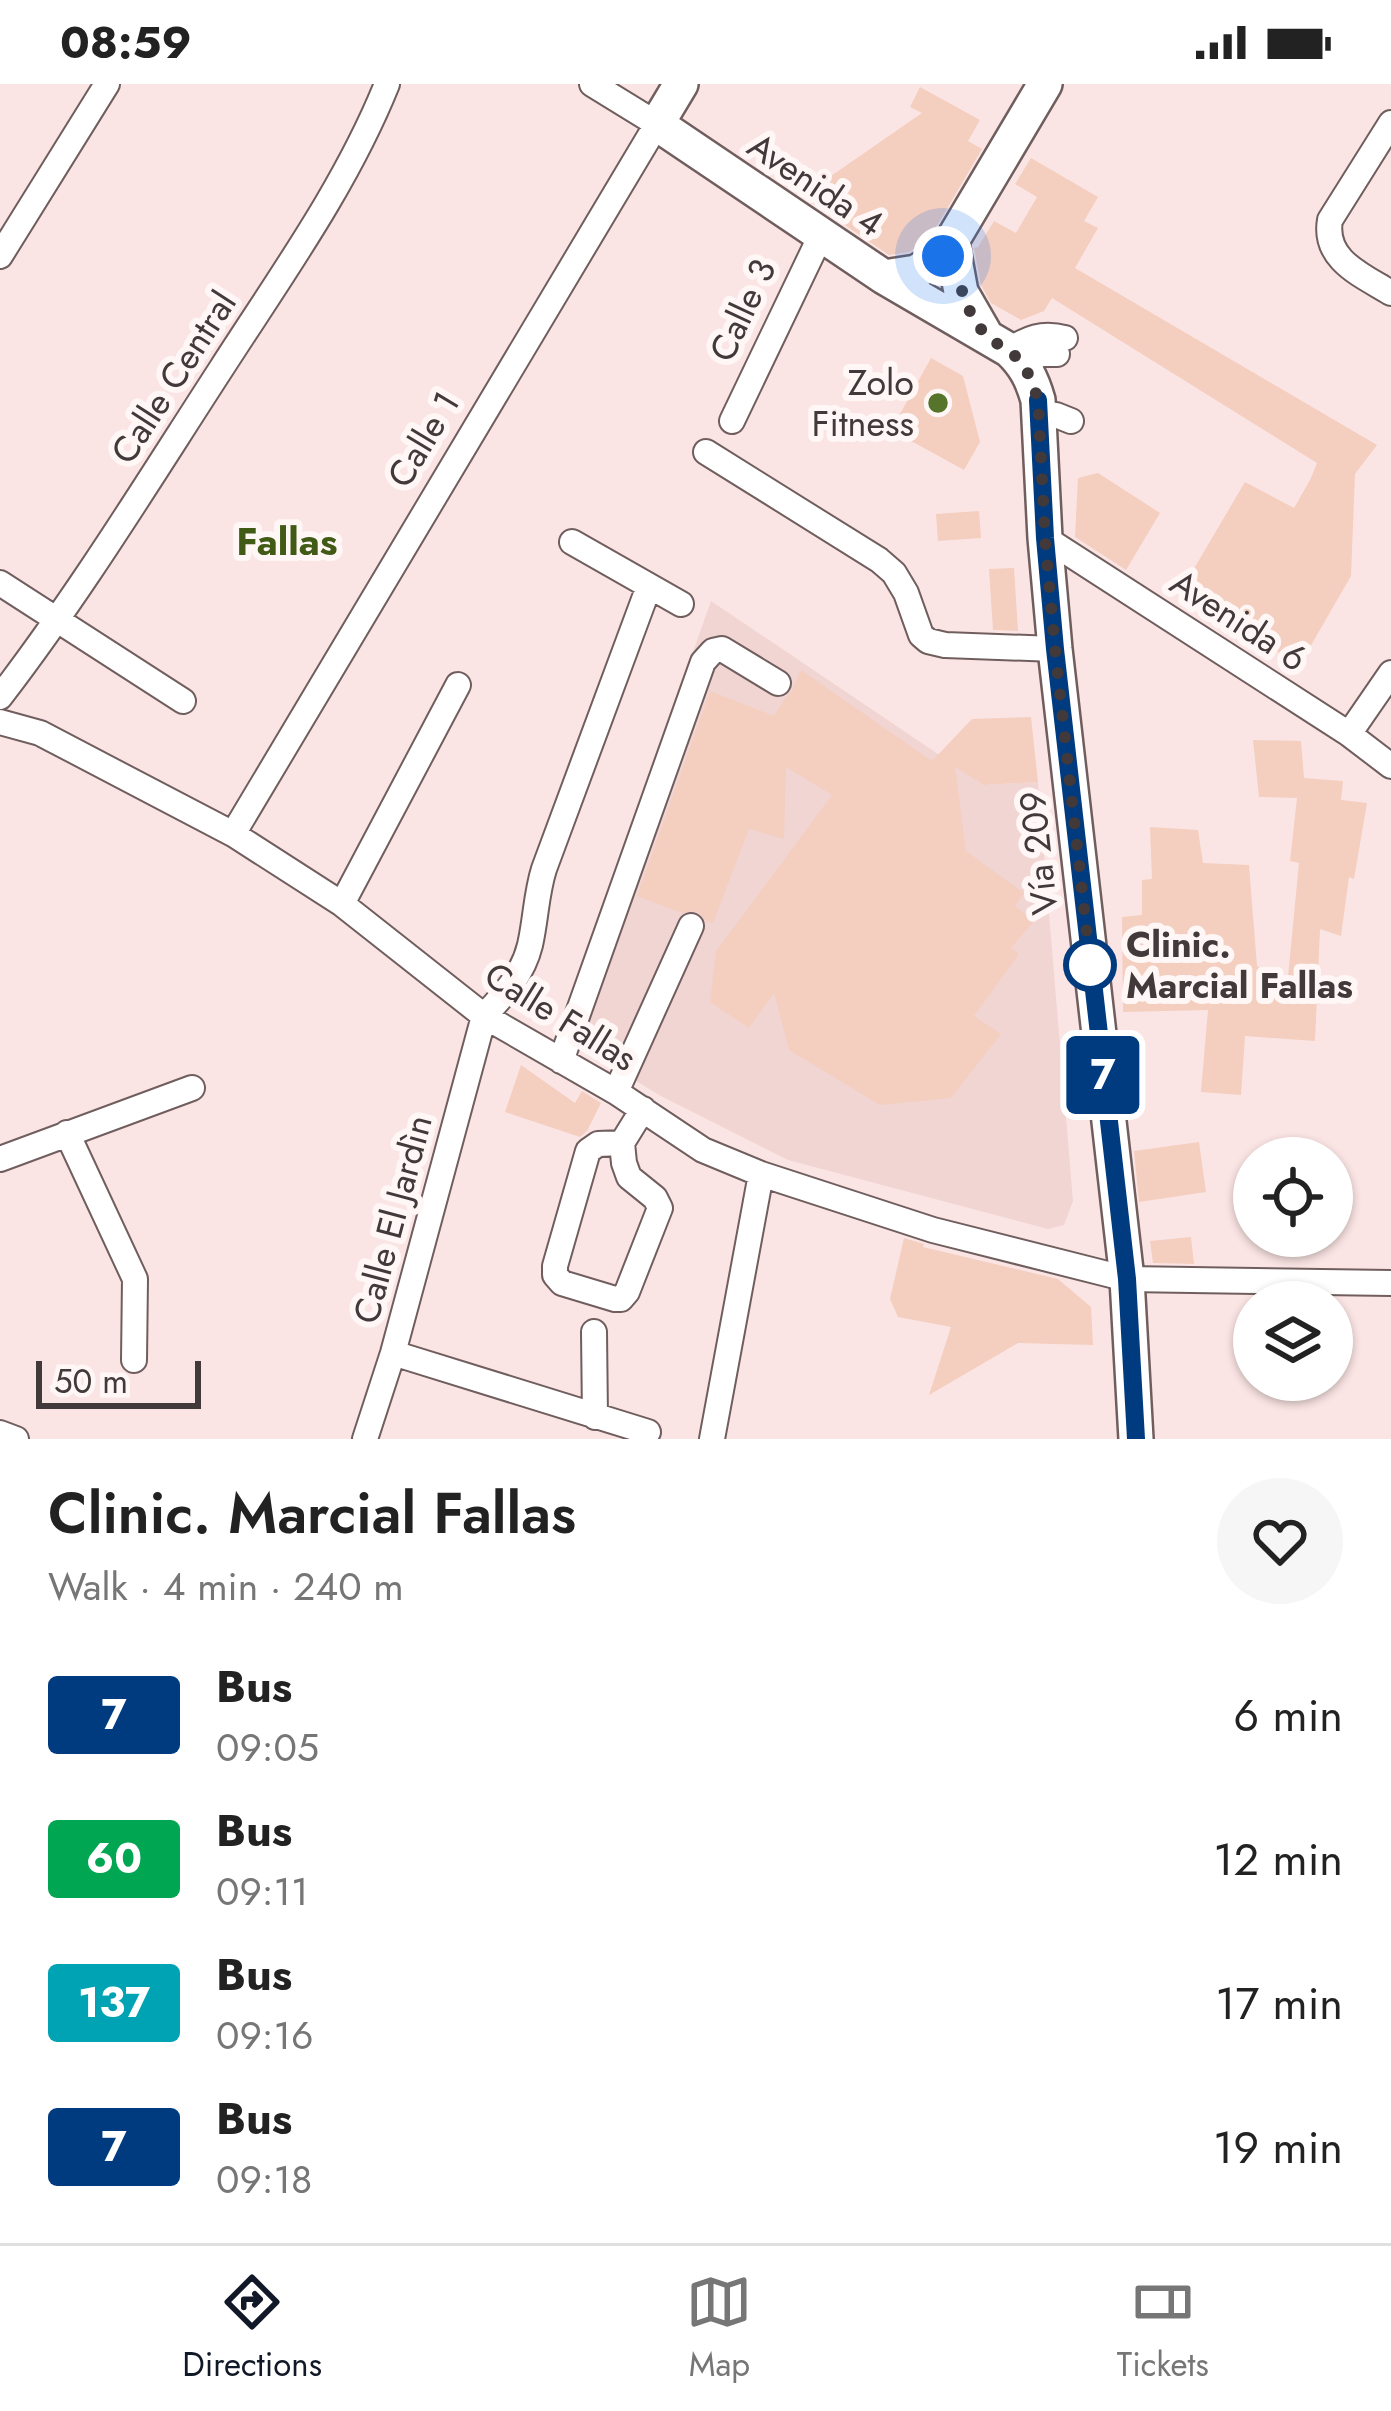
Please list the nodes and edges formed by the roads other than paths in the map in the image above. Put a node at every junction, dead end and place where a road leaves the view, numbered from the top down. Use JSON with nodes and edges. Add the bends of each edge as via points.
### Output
{"nodes":[{"id":1,"x":107,"y":84,"type":"edge"},
{"id":2,"x":387,"y":84,"type":"edge"},
{"id":3,"x":592,"y":84,"type":"edge"},
{"id":4,"x":681,"y":84,"type":"edge"},
{"id":5,"x":1046,"y":84,"type":"edge"},
{"id":6,"x":657,"y":124,"type":"junction"},
{"id":7,"x":1391,"y":124,"type":"edge"},
{"id":8,"x":822,"y":233,"type":"junction"},
{"id":9,"x":952,"y":243,"type":"junction"},
{"id":10,"x":0,"y":256,"type":"edge"},
{"id":11,"x":884,"y":277,"type":"junction"},
{"id":12,"x":1391,"y":293,"type":"edge"},
{"id":13,"x":1061,"y":346,"type":"dead end"},
{"id":14,"x":1007,"y":350,"type":"junction"},
{"id":15,"x":733,"y":421,"type":"dead end"},
{"id":16,"x":1071,"y":421,"type":"dead end"},
{"id":17,"x":1043,"y":427,"type":"junction"},
{"id":18,"x":706,"y":452,"type":"dead end"},
{"id":19,"x":1045,"y":538,"type":"junction"},
{"id":20,"x":572,"y":542,"type":"dead end"},
{"id":21,"x":0,"y":583,"type":"edge"},
{"id":22,"x":649,"y":586,"type":"junction"},
{"id":23,"x":681,"y":604,"type":"dead end"},
{"id":24,"x":59,"y":620,"type":"junction"},
{"id":25,"x":1055,"y":649,"type":"junction"},
{"id":26,"x":1391,"y":673,"type":"edge"},
{"id":27,"x":778,"y":683,"type":"dead end"},
{"id":28,"x":458,"y":685,"type":"dead end"},
{"id":29,"x":0,"y":697,"type":"edge"},
{"id":30,"x":183,"y":701,"type":"dead end"},
{"id":31,"x":0,"y":722,"type":"edge"},
{"id":32,"x":1349,"y":734,"type":"junction"},
{"id":33,"x":1391,"y":766,"type":"edge"},
{"id":34,"x":233,"y":834,"type":"junction"},
{"id":35,"x":342,"y":904,"type":"junction"},
{"id":36,"x":691,"y":926,"type":"dead end"},
{"id":37,"x":484,"y":1016,"type":"junction"},
{"id":38,"x":561,"y":1061,"type":"junction"},
{"id":39,"x":192,"y":1088,"type":"dead end"},
{"id":40,"x":616,"y":1092,"type":"junction"},
{"id":41,"x":643,"y":1109,"type":"junction"},
{"id":42,"x":68,"y":1133,"type":"junction"},
{"id":43,"x":622,"y":1143,"type":"junction"},
{"id":44,"x":0,"y":1160,"type":"edge"},
{"id":45,"x":761,"y":1174,"type":"junction"},
{"id":46,"x":1127,"y":1279,"type":"junction"},
{"id":47,"x":1391,"y":1283,"type":"edge"},
{"id":48,"x":594,"y":1332,"type":"dead end"},
{"id":49,"x":393,"y":1353,"type":"junction"},
{"id":50,"x":134,"y":1360,"type":"dead end"},
{"id":51,"x":595,"y":1417,"type":"junction"},
{"id":52,"x":648,"y":1432,"type":"dead end"},
{"id":53,"x":0,"y":1433,"type":"edge"},
{"id":54,"x":16,"y":1439,"type":"edge"},
{"id":55,"x":365,"y":1439,"type":"edge"},
{"id":56,"x":712,"y":1439,"type":"edge"},
{"id":57,"x":1136,"y":1439,"type":"edge"}],
"edges":[{"from":1,"to":10,"type":"street"},
{"from":2,"to":24,"type":"street","name":"Calle Central","via":[[322,213]]},
{"from":3,"to":6,"type":"street","name":"Avenida 4"},
{"from":4,"to":6,"type":"main road","name":"Calle 1"},
{"from":5,"to":9,"type":"main road"},
{"from":6,"to":8,"type":"main road","name":"Avenida 4"},
{"from":6,"to":34,"type":"street","name":"Calle 1"},
{"from":7,"to":12,"type":"street","via":[[1328,233],[1348,266]]},
{"from":8,"to":11,"type":"main road","name":"Avenida 4"},
{"from":8,"to":15,"type":"street","name":"Calle 3"},
{"from":9,"to":11,"type":"main road","via":[[930,266]]},
{"from":9,"to":14,"type":"main road","via":[[961,292]]},
{"from":11,"to":14,"type":"main road","name":"Avenida 4"},
{"from":13,"to":14,"type":"street","via":[[1050,334]]},
{"from":14,"to":17,"type":"main road","via":[[1032,381]]},
{"from":16,"to":17,"type":"street","via":[[1056,415]]},
{"from":17,"to":19,"type":"main road","name":"Vía 209"},
{"from":18,"to":25,"type":"street","via":[[879,560],[894,573],[928,641]]},
{"from":19,"to":25,"type":"main road","name":"Vía 209"},
{"from":19,"to":32,"type":"street","name":"Avenida 6","via":[[1157,598]]},
{"from":20,"to":22,"type":"street"},
{"from":21,"to":24,"type":"street"},
{"from":22,"to":23,"type":"street"},
{"from":22,"to":37,"type":"street","via":[[544,869],[522,967]]},
{"from":24,"to":29,"type":"street","name":"Calle Central"},
{"from":24,"to":30,"type":"street"},
{"from":25,"to":46,"type":"main road","name":"Vía 209"},
{"from":26,"to":32,"type":"street"},
{"from":27,"to":38,"type":"street","via":[[722,650],[703,662]]},
{"from":28,"to":35,"type":"street"},
{"from":31,"to":34,"type":"street","name":"Calle Fallas","via":[[40,733]]},
{"from":32,"to":33,"type":"street","name":"Avenida 6"},
{"from":34,"to":35,"type":"street","name":"Calle Fallas"},
{"from":35,"to":37,"type":"street","name":"Calle Fallas"},
{"from":36,"to":40,"type":"street"},
{"from":37,"to":38,"type":"street","name":"Calle Fallas"},
{"from":37,"to":49,"type":"street","name":"Calle El Jardìn"},
{"from":38,"to":40,"type":"street","name":"Calle Fallas"},
{"from":39,"to":42,"type":"street"},
{"from":40,"to":41,"type":"street","name":"Calle Fallas"},
{"from":41,"to":43,"type":"street"},
{"from":41,"to":45,"type":"street","name":"Calle Fallas","via":[[704,1150]]},
{"from":42,"to":44,"type":"street"},
{"from":42,"to":50,"type":"street","via":[[135,1279]]},
{"from":43,"to":43,"type":"street","via":[[588,1151],[555,1267],[562,1283],[615,1299],[627,1292],[660,1208],[629,1177]]},
{"from":45,"to":46,"type":"street","name":"Calle Fallas","via":[[934,1230]]},
{"from":45,"to":56,"type":"street"},
{"from":46,"to":47,"type":"street","name":"Calle Fallas"},
{"from":46,"to":57,"type":"main road","name":"Vía 209"},
{"from":48,"to":51,"type":"street"},
{"from":49,"to":51,"type":"street"},
{"from":49,"to":55,"type":"street","name":"Calle El Jardìn"},
{"from":51,"to":52,"type":"street"},
{"from":53,"to":54,"type":"street"}]}
